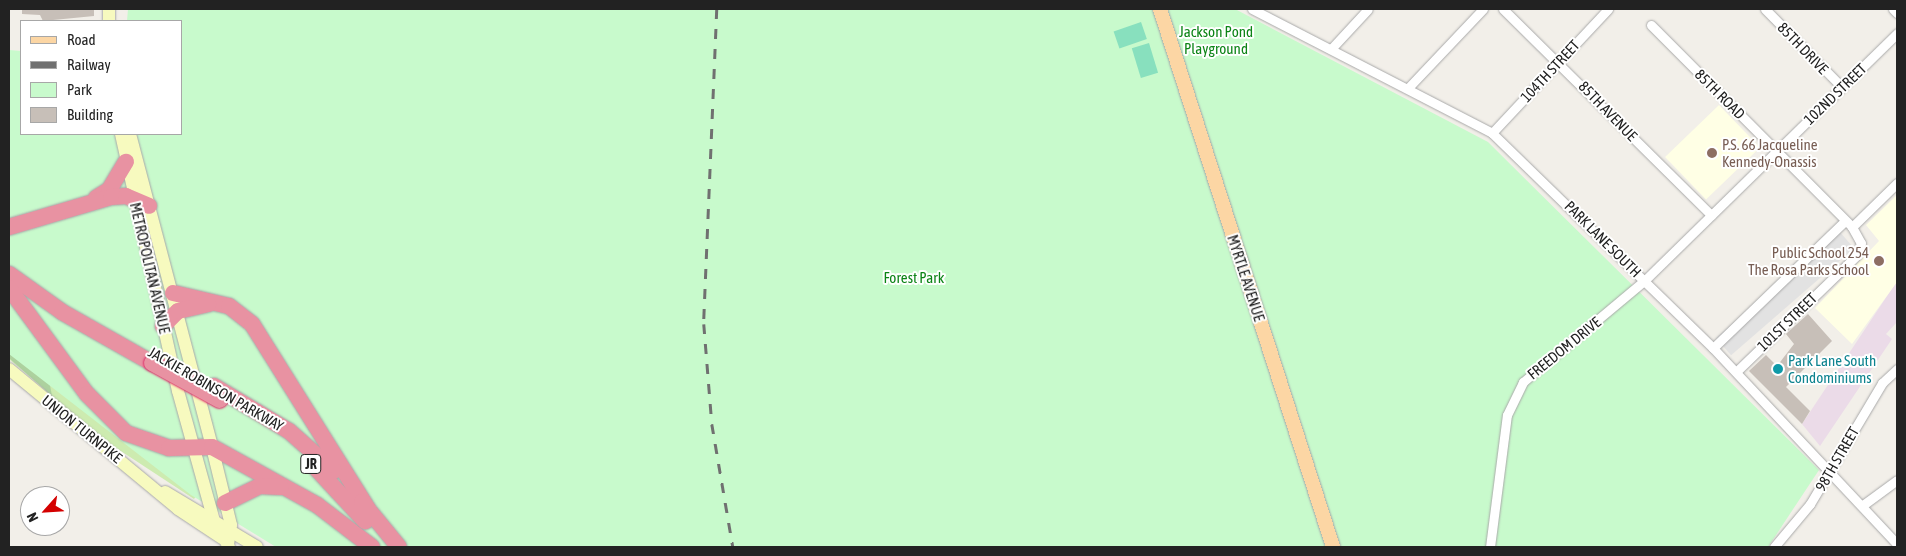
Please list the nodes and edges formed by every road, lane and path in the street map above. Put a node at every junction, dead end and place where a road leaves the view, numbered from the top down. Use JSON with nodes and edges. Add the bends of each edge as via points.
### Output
{"nodes":[{"id":1,"x":1160,"y":9,"type":"edge"},
{"id":2,"x":1368,"y":9,"type":"edge"},
{"id":3,"x":1483,"y":9,"type":"edge"},
{"id":4,"x":1504,"y":9,"type":"edge"},
{"id":5,"x":1608,"y":9,"type":"edge"},
{"id":6,"x":1765,"y":9,"type":"edge"},
{"id":7,"x":1893,"y":9,"type":"edge"},
{"id":8,"x":1256,"y":10,"type":"edge"},
{"id":9,"x":1897,"y":13,"type":"edge"},
{"id":10,"x":1651,"y":24,"type":"dead end"},
{"id":11,"x":1897,"y":33,"type":"edge"},
{"id":12,"x":1331,"y":49,"type":"junction"},
{"id":13,"x":1559,"y":61,"type":"junction"},
{"id":14,"x":1408,"y":88,"type":"junction"},
{"id":15,"x":1842,"y":88,"type":"junction"},
{"id":16,"x":1492,"y":133,"type":"junction"},
{"id":17,"x":121,"y":135,"type":"edge"},
{"id":18,"x":130,"y":135,"type":"edge"},
{"id":19,"x":1777,"y":151,"type":"junction"},
{"id":20,"x":126,"y":162,"type":"junction"},
{"id":21,"x":1897,"y":183,"type":"edge"},
{"id":22,"x":90,"y":202,"type":"junction"},
{"id":23,"x":142,"y":203,"type":"junction"},
{"id":24,"x":1711,"y":215,"type":"junction"},
{"id":25,"x":1848,"y":224,"type":"junction"},
{"id":26,"x":9,"y":227,"type":"edge"},
{"id":27,"x":9,"y":261,"type":"edge"},
{"id":28,"x":9,"y":274,"type":"edge"},
{"id":29,"x":1644,"y":281,"type":"junction"},
{"id":30,"x":9,"y":288,"type":"edge"},
{"id":31,"x":173,"y":293,"type":"junction"},
{"id":32,"x":218,"y":304,"type":"junction"},
{"id":33,"x":178,"y":311,"type":"junction"},
{"id":34,"x":163,"y":326,"type":"junction"},
{"id":35,"x":1713,"y":348,"type":"junction"},
{"id":36,"x":151,"y":357,"type":"junction"},
{"id":37,"x":9,"y":369,"type":"edge"},
{"id":38,"x":1897,"y":369,"type":"edge"},
{"id":39,"x":1736,"y":372,"type":"junction"},
{"id":40,"x":217,"y":393,"type":"junction"},
{"id":41,"x":195,"y":446,"type":"junction"},
{"id":42,"x":212,"y":447,"type":"junction"},
{"id":43,"x":1830,"y":470,"type":"junction"},
{"id":44,"x":1897,"y":480,"type":"edge"},
{"id":45,"x":156,"y":488,"type":"junction"},
{"id":46,"x":287,"y":489,"type":"junction"},
{"id":47,"x":224,"y":496,"type":"junction"},
{"id":48,"x":1863,"y":505,"type":"junction"},
{"id":49,"x":368,"y":509,"type":"junction"},
{"id":50,"x":214,"y":521,"type":"junction"},
{"id":51,"x":230,"y":530,"type":"junction"},
{"id":52,"x":1897,"y":544,"type":"edge"},
{"id":53,"x":228,"y":546,"type":"edge"},
{"id":54,"x":257,"y":547,"type":"edge"},
{"id":55,"x":372,"y":547,"type":"edge"},
{"id":56,"x":386,"y":547,"type":"edge"},
{"id":57,"x":399,"y":547,"type":"edge"},
{"id":58,"x":1333,"y":547,"type":"edge"},
{"id":59,"x":1490,"y":547,"type":"edge"},
{"id":60,"x":1774,"y":547,"type":"edge"}],
"edges":[{"from":1,"to":58,"type":"main road","name":"MYRTLE AVENUE"},
{"from":2,"to":12,"type":"street"},
{"from":3,"to":14,"type":"street"},
{"from":4,"to":13,"type":"street","name":"85TH AVENUE"},
{"from":5,"to":13,"type":"street","name":"104TH STREET"},
{"from":6,"to":15,"type":"street","name":"85TH DRIVE"},
{"from":7,"to":9,"type":"street"},
{"from":8,"to":12,"type":"street","name":"PARK LANE SOUTH"},
{"from":10,"to":19,"type":"street","name":"85TH ROAD"},
{"from":11,"to":15,"type":"street","name":"102ND STREET"},
{"from":12,"to":14,"type":"street","name":"PARK LANE SOUTH"},
{"from":13,"to":16,"type":"street","name":"104TH STREET"},
{"from":13,"to":24,"type":"street","name":"85TH AVENUE"},
{"from":14,"to":16,"type":"street","name":"PARK LANE SOUTH"},
{"from":15,"to":19,"type":"street","name":"102ND STREET"},
{"from":16,"to":29,"type":"street","name":"PARK LANE SOUTH","via":[[1530,165]]},
{"from":17,"to":20,"type":"main road","name":"METROPOLITAN AVENUE"},
{"from":18,"to":23,"type":"main road","name":"METROPOLITAN AVENUE"},
{"from":19,"to":24,"type":"street","name":"102ND STREET"},
{"from":19,"to":25,"type":"street","name":"85TH ROAD"},
{"from":20,"to":22,"type":"highway","via":[[109,190]]},
{"from":20,"to":23,"type":"main road","name":"METROPOLITAN AVENUE"},
{"from":21,"to":25,"type":"street"},
{"from":22,"to":23,"type":"highway","via":[[126,196]]},
{"from":22,"to":26,"type":"highway"},
{"from":23,"to":31,"type":"main road","name":"METROPOLITAN AVENUE"},
{"from":23,"to":34,"type":"main road","name":"METROPOLITAN AVENUE"},
{"from":24,"to":29,"type":"street","name":"102ND STREET"},
{"from":25,"to":35,"type":"street"},
{"from":25,"to":39,"type":"street","name":"101ST STREET","via":[[1861,243],[1857,255]]},
{"from":27,"to":36,"type":"highway","name":"JACKIE ROBINSON PARKWAY","number":"JR"},
{"from":28,"to":36,"type":"highway","name":"JACKIE ROBINSON PARKWAY","number":"JR","via":[[69,316]]},
{"from":29,"to":35,"type":"street","name":"PARK LANE SOUTH"},
{"from":29,"to":59,"type":"street","name":"FREEDOM DRIVE","via":[[1574,342],[1534,370],[1512,399]]},
{"from":30,"to":41,"type":"highway","via":[[87,394],[119,428],[148,443]]},
{"from":31,"to":32,"type":"highway"},
{"from":31,"to":33,"type":"main road","name":"METROPOLITAN AVENUE"},
{"from":32,"to":33,"type":"highway"},
{"from":32,"to":49,"type":"highway","via":[[238,312],[263,338],[304,413],[360,490]]},
{"from":33,"to":34,"type":"highway"},
{"from":33,"to":42,"type":"main road","name":"METROPOLITAN AVENUE"},
{"from":34,"to":41,"type":"main road","name":"METROPOLITAN AVENUE"},
{"from":35,"to":39,"type":"street","name":"PARK LANE SOUTH"},
{"from":36,"to":40,"type":"highway","name":"JACKIE ROBINSON PARKWAY","number":"JR","bridge":true},
{"from":37,"to":45,"type":"main road","name":"UNION TURNPIKE"},
{"from":38,"to":43,"type":"street","name":"98TH STREET","via":[[1882,383]]},
{"from":39,"to":43,"type":"street","name":"PARK LANE SOUTH"},
{"from":40,"to":49,"type":"highway","name":"JACKIE ROBINSON PARKWAY","number":"JR","via":[[301,440]]},
{"from":40,"to":56,"type":"highway","name":"JACKIE ROBINSON PARKWAY","number":"JR","via":[[300,454],[337,489]]},
{"from":41,"to":42,"type":"highway"},
{"from":41,"to":47,"type":"main road"},
{"from":41,"to":50,"type":"main road","name":"METROPOLITAN AVENUE"},
{"from":42,"to":46,"type":"highway"},
{"from":42,"to":47,"type":"main road","name":"METROPOLITAN AVENUE"},
{"from":43,"to":48,"type":"street","name":"PARK LANE SOUTH"},
{"from":43,"to":60,"type":"street","name":"98TH STREET","via":[[1810,504]]},
{"from":44,"to":48,"type":"street"},
{"from":45,"to":50,"type":"main road","name":"UNION TURNPIKE"},
{"from":45,"to":53,"type":"main road","name":"UNION TURNPIKE","via":[[178,509]]},
{"from":46,"to":47,"type":"highway","via":[[260,486]]},
{"from":46,"to":55,"type":"highway","via":[[326,510]]},
{"from":47,"to":51,"type":"main road","name":"METROPOLITAN AVENUE"},
{"from":48,"to":52,"type":"street","name":"PARK LANE SOUTH"},
{"from":49,"to":57,"type":"highway","name":"JACKIE ROBINSON PARKWAY","number":"JR"},
{"from":50,"to":51,"type":"main road","name":"UNION TURNPIKE"},
{"from":50,"to":53,"type":"main road","name":"METROPOLITAN AVENUE"},
{"from":51,"to":53,"type":"main road","name":"METROPOLITAN AVENUE"},
{"from":51,"to":54,"type":"main road","name":"UNION TURNPIKE"}]}
